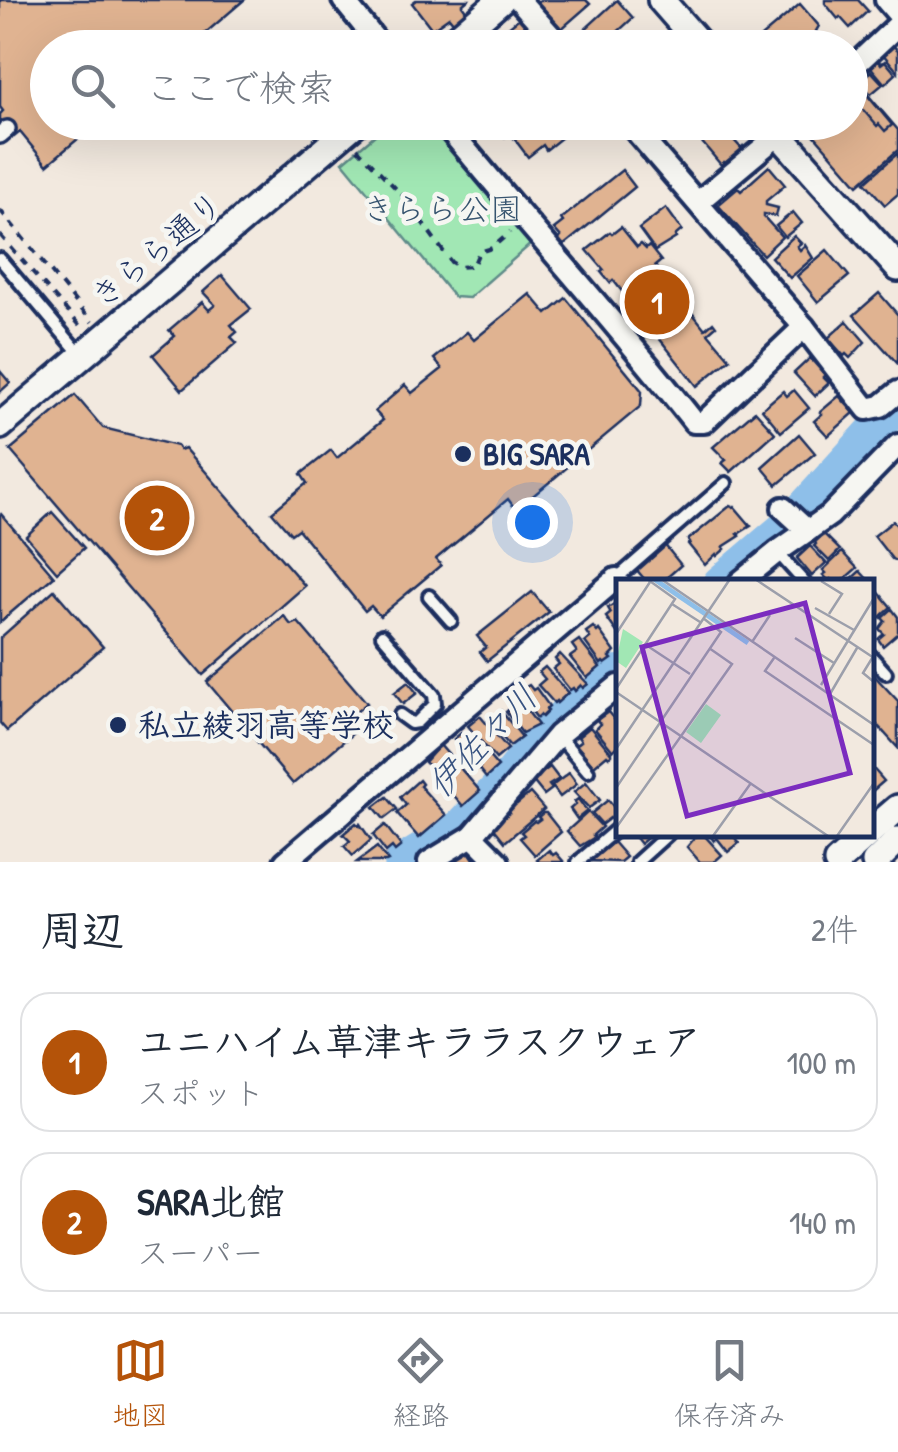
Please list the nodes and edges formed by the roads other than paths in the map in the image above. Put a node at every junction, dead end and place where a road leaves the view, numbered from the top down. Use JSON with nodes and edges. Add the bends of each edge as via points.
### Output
{"nodes":[{"id":1,"x":343,"y":0,"type":"edge"},
{"id":2,"x":501,"y":0,"type":"edge"},
{"id":3,"x":520,"y":0,"type":"edge"},
{"id":4,"x":661,"y":0,"type":"edge"},
{"id":5,"x":886,"y":0,"type":"edge"},
{"id":6,"x":898,"y":14,"type":"edge"},
{"id":7,"x":898,"y":26,"type":"edge"},
{"id":8,"x":367,"y":30,"type":"edge"},
{"id":9,"x":466,"y":30,"type":"edge"},
{"id":10,"x":546,"y":30,"type":"edge"},
{"id":11,"x":687,"y":30,"type":"edge"},
{"id":12,"x":868,"y":54,"type":"edge"},
{"id":13,"x":335,"y":140,"type":"edge"},
{"id":14,"x":458,"y":140,"type":"edge"},
{"id":15,"x":644,"y":140,"type":"edge"},
{"id":16,"x":766,"y":140,"type":"edge"},
{"id":17,"x":791,"y":140,"type":"edge"},
{"id":18,"x":698,"y":202,"type":"junction"},
{"id":19,"x":0,"y":259,"type":"edge"},
{"id":20,"x":898,"y":268,"type":"edge"},
{"id":21,"x":804,"y":328,"type":"junction"},
{"id":22,"x":90,"y":342,"type":"junction"},
{"id":23,"x":898,"y":392,"type":"edge"},
{"id":24,"x":0,"y":426,"type":"edge"},
{"id":25,"x":898,"y":444,"type":"edge"},
{"id":26,"x":726,"y":482,"type":"dead end"},
{"id":27,"x":783,"y":508,"type":"dead end"},
{"id":28,"x":808,"y":531,"type":"junction"},
{"id":29,"x":777,"y":552,"type":"junction"},
{"id":30,"x":618,"y":579,"type":"edge"},
{"id":31,"x":744,"y":579,"type":"edge"},
{"id":32,"x":801,"y":579,"type":"edge"},
{"id":33,"x":616,"y":581,"type":"edge"},
{"id":34,"x":429,"y":596,"type":"dead end"},
{"id":35,"x":451,"y":621,"type":"dead end"},
{"id":36,"x":382,"y":635,"type":"dead end"},
{"id":37,"x":873,"y":659,"type":"edge"},
{"id":38,"x":886,"y":673,"type":"dead end"},
{"id":39,"x":616,"y":688,"type":"edge"},
{"id":40,"x":400,"y":716,"type":"dead end"},
{"id":41,"x":558,"y":735,"type":"junction"},
{"id":42,"x":588,"y":771,"type":"dead end"},
{"id":43,"x":898,"y":808,"type":"edge"},
{"id":44,"x":616,"y":830,"type":"edge"},
{"id":45,"x":873,"y":830,"type":"edge"},
{"id":46,"x":472,"y":836,"type":"junction"},
{"id":47,"x":665,"y":837,"type":"edge"},
{"id":48,"x":866,"y":837,"type":"edge"},
{"id":49,"x":898,"y":840,"type":"edge"},
{"id":50,"x":285,"y":862,"type":"edge"},
{"id":51,"x":428,"y":862,"type":"edge"},
{"id":52,"x":498,"y":862,"type":"edge"},
{"id":53,"x":578,"y":862,"type":"edge"},
{"id":54,"x":637,"y":862,"type":"edge"},
{"id":55,"x":837,"y":862,"type":"edge"},
{"id":56,"x":874,"y":862,"type":"edge"}],
"edges":[{"from":1,"to":8,"type":"street"},
{"from":2,"to":9,"type":"street"},
{"from":3,"to":10,"type":"street"},
{"from":4,"to":11,"type":"street"},
{"from":5,"to":6,"type":"street"},
{"from":7,"to":12,"type":"street"},
{"from":13,"to":22,"type":"street","name":"きらら通り"},
{"from":14,"to":21,"type":"street","via":[[694,422],[704,422]]},
{"from":15,"to":18,"type":"street"},
{"from":16,"to":18,"type":"street"},
{"from":17,"to":20,"type":"street"},
{"from":18,"to":21,"type":"street"},
{"from":19,"to":22,"type":"lane"},
{"from":21,"to":23,"type":"street","via":[[867,409]]},
{"from":22,"to":24,"type":"street","name":"きらら通り"},
{"from":25,"to":28,"type":"street"},
{"from":26,"to":30,"type":"lane"},
{"from":27,"to":28,"type":"street"},
{"from":28,"to":29,"type":"street"},
{"from":29,"to":31,"type":"street"},
{"from":29,"to":32,"type":"lane"},
{"from":33,"to":50,"type":"street"},
{"from":34,"to":35,"type":"lane"},
{"from":36,"to":40,"type":"lane","via":[[434,695],[418,722]]},
{"from":37,"to":38,"type":"lane"},
{"from":39,"to":41,"type":"street"},
{"from":41,"to":42,"type":"lane"},
{"from":41,"to":46,"type":"street"},
{"from":43,"to":45,"type":"street"},
{"from":44,"to":53,"type":"lane"},
{"from":46,"to":51,"type":"street"},
{"from":46,"to":52,"type":"street"},
{"from":47,"to":54,"type":"lane"},
{"from":48,"to":55,"type":"street"},
{"from":49,"to":56,"type":"street"}]}
